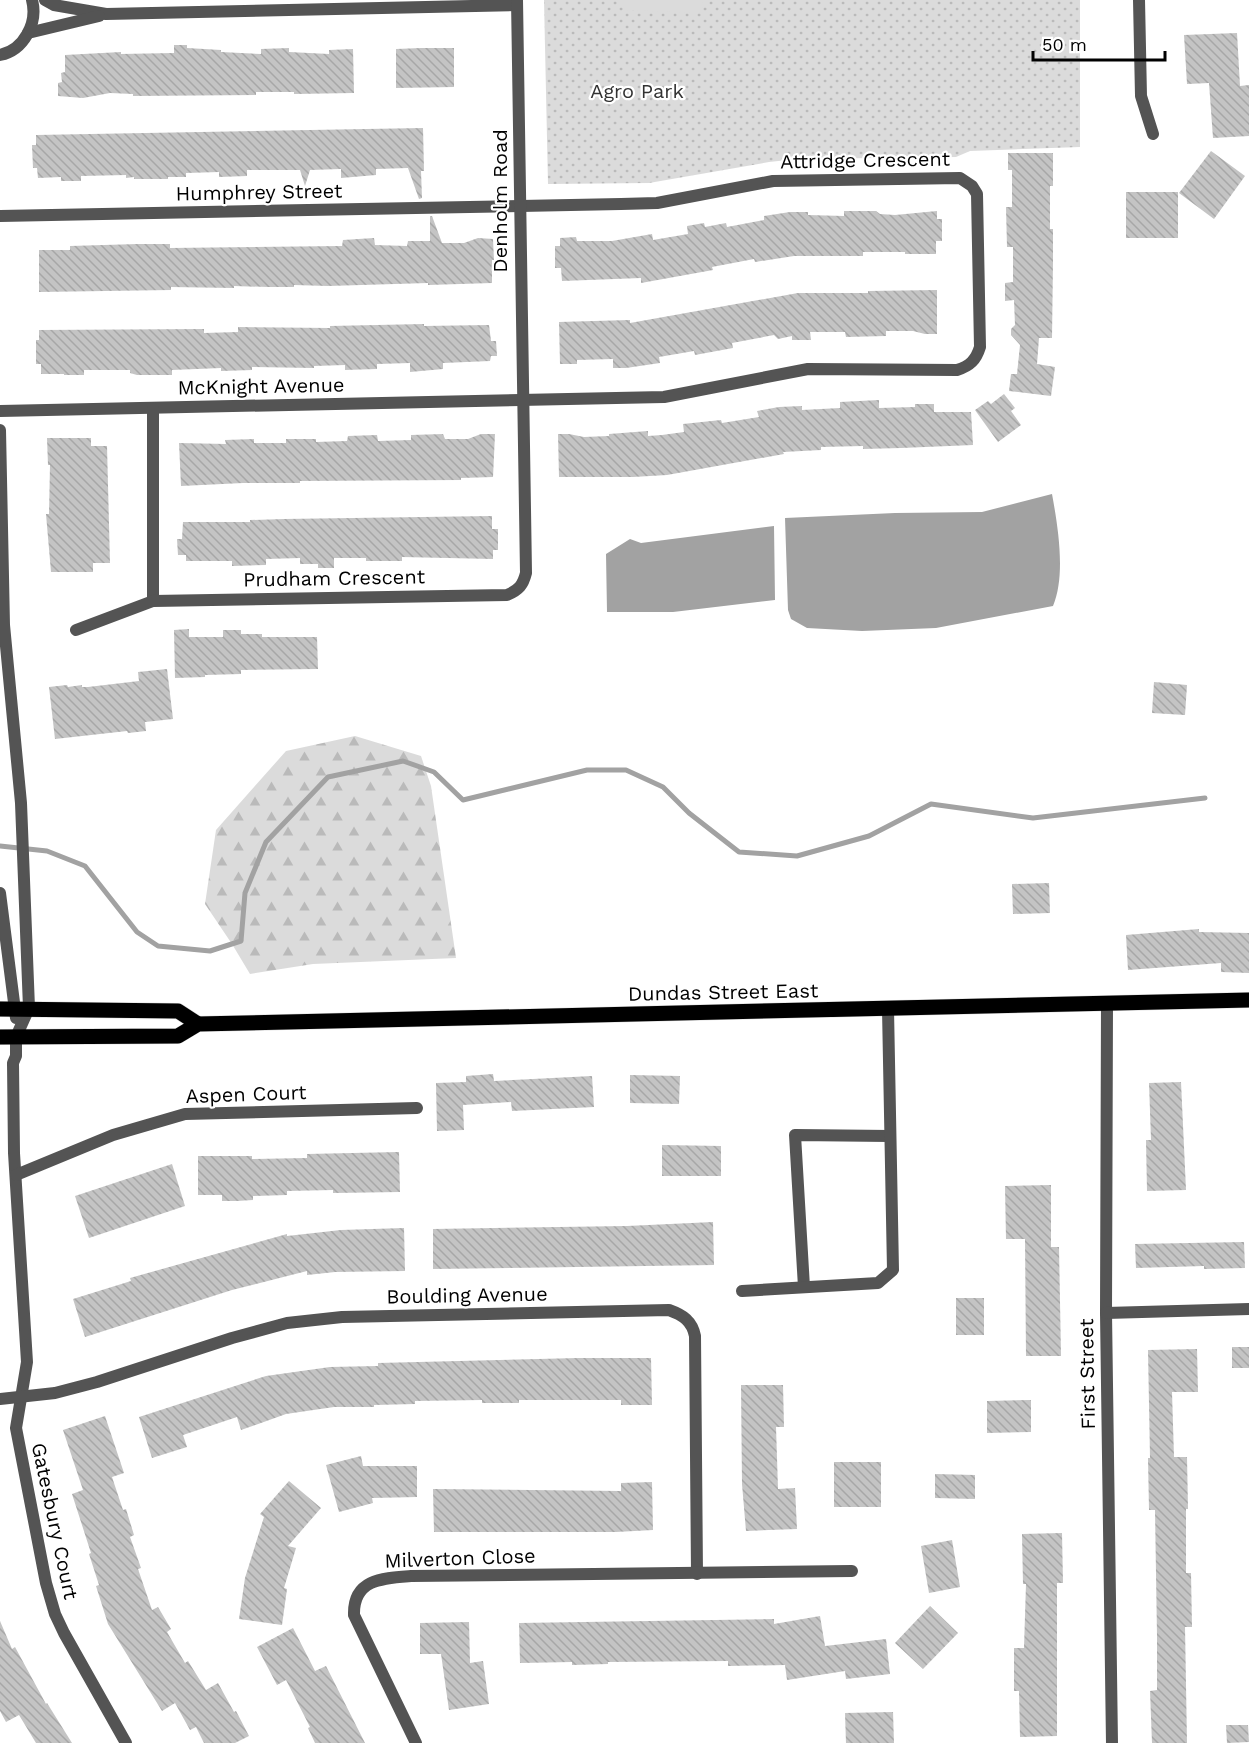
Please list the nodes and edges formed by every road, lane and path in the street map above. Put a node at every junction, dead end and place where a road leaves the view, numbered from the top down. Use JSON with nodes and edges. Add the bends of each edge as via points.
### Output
{"nodes":[{"id":1,"x":32,"y":0,"type":"edge"},
{"id":2,"x":45,"y":0,"type":"edge"},
{"id":3,"x":1139,"y":0,"type":"edge"},
{"id":4,"x":517,"y":3,"type":"edge"},
{"id":5,"x":106,"y":14,"type":"junction"},
{"id":6,"x":28,"y":33,"type":"junction"},
{"id":7,"x":3,"y":55,"type":"edge"},
{"id":8,"x":0,"y":67,"type":"edge"},
{"id":9,"x":1154,"y":134,"type":"dead end"},
{"id":10,"x":519,"y":207,"type":"junction"},
{"id":11,"x":0,"y":216,"type":"edge"},
{"id":12,"x":522,"y":401,"type":"junction"},
{"id":13,"x":153,"y":408,"type":"junction"},
{"id":14,"x":0,"y":411,"type":"edge"},
{"id":15,"x":0,"y":430,"type":"edge"},
{"id":16,"x":153,"y":601,"type":"junction"},
{"id":17,"x":76,"y":630,"type":"dead end"},
{"id":18,"x":0,"y":893,"type":"edge"},
{"id":19,"x":1249,"y":1000,"type":"edge"},
{"id":20,"x":1107,"y":1005,"type":"junction"},
{"id":21,"x":22,"y":1008,"type":"junction"},
{"id":22,"x":0,"y":1009,"type":"edge"},
{"id":23,"x":888,"y":1009,"type":"junction"},
{"id":24,"x":198,"y":1024,"type":"junction"},
{"id":25,"x":16,"y":1037,"type":"junction"},
{"id":26,"x":0,"y":1038,"type":"edge"},
{"id":27,"x":417,"y":1108,"type":"dead end"},
{"id":28,"x":890,"y":1136,"type":"junction"},
{"id":29,"x":16,"y":1175,"type":"junction"},
{"id":30,"x":804,"y":1287,"type":"junction"},
{"id":31,"x":742,"y":1291,"type":"dead end"},
{"id":32,"x":1249,"y":1309,"type":"edge"},
{"id":33,"x":1106,"y":1313,"type":"junction"},
{"id":34,"x":21,"y":1397,"type":"junction"},
{"id":35,"x":0,"y":1399,"type":"edge"},
{"id":36,"x":852,"y":1571,"type":"dead end"},
{"id":37,"x":697,"y":1574,"type":"junction"},
{"id":38,"x":126,"y":1743,"type":"edge"},
{"id":39,"x":416,"y":1743,"type":"edge"},
{"id":40,"x":1112,"y":1743,"type":"edge"}],
"edges":[{"from":1,"to":6,"type":"street","via":[[33,20]]},
{"from":2,"to":5,"type":"street"},
{"from":3,"to":9,"type":"street","via":[[1141,96]]},
{"from":4,"to":5,"type":"street"},
{"from":4,"to":10,"type":"street","name":"Denholm Road"},
{"from":5,"to":6,"type":"street"},
{"from":6,"to":7,"type":"street"},
{"from":7,"to":8,"type":"street"},
{"from":10,"to":11,"type":"street","name":"Humphrey Street"},
{"from":10,"to":12,"type":"street","name":"Denholm Road"},
{"from":10,"to":12,"type":"street","name":"Attridge Crescent","via":[[657,202],[773,181],[960,178],[977,195],[980,347],[977,357],[957,370],[808,369],[664,397]]},
{"from":12,"to":13,"type":"street","name":"McKnight Avenue"},
{"from":12,"to":16,"type":"street","name":"Prudham Crescent","via":[[526,573],[516,591],[507,595]]},
{"from":13,"to":14,"type":"street","name":"McKnight Avenue"},
{"from":13,"to":16,"type":"street"},
{"from":15,"to":21,"type":"street","via":[[4,626],[21,803]]},
{"from":16,"to":17,"type":"street"},
{"from":18,"to":21,"type":"street"},
{"from":19,"to":20,"type":"main road","name":"Dundas Street East"},
{"from":20,"to":23,"type":"main road","name":"Dundas Street East"},
{"from":20,"to":33,"type":"street","name":"First Street"},
{"from":21,"to":22,"type":"main road","name":"Dundas Street East"},
{"from":21,"to":24,"type":"main road","name":"Dundas Street East","via":[[178,1011]]},
{"from":21,"to":25,"type":"street"},
{"from":23,"to":24,"type":"main road","name":"Dundas Street East"},
{"from":23,"to":28,"type":"street"},
{"from":24,"to":25,"type":"main road","name":"Dundas Street East","via":[[178,1036]]},
{"from":25,"to":26,"type":"main road","name":"Dundas Street East"},
{"from":25,"to":29,"type":"street","name":"Gatesbury Court"},
{"from":27,"to":29,"type":"street","name":"Aspen Court","via":[[185,1114],[113,1135]]},
{"from":28,"to":30,"type":"street","via":[[893,1270],[879,1283]]},
{"from":28,"to":30,"type":"street","via":[[795,1135]]},
{"from":29,"to":34,"type":"street","name":"Gatesbury Court","via":[[27,1362]]},
{"from":30,"to":31,"type":"street"},
{"from":32,"to":33,"type":"street"},
{"from":33,"to":40,"type":"street","name":"First Street"},
{"from":34,"to":35,"type":"street","name":"Boulding Avenue"},
{"from":34,"to":37,"type":"street","name":"Boulding Avenue","via":[[97,1382],[257,1330],[308,1319],[669,1310],[688,1320],[695,1336]]},
{"from":34,"to":38,"type":"street","name":"Gatesbury Court","via":[[16,1428],[55,1614]]},
{"from":36,"to":37,"type":"street","name":"Milverton Close"},
{"from":37,"to":39,"type":"street","name":"Milverton Close","via":[[411,1576],[375,1580],[357,1595],[354,1615]]}]}
